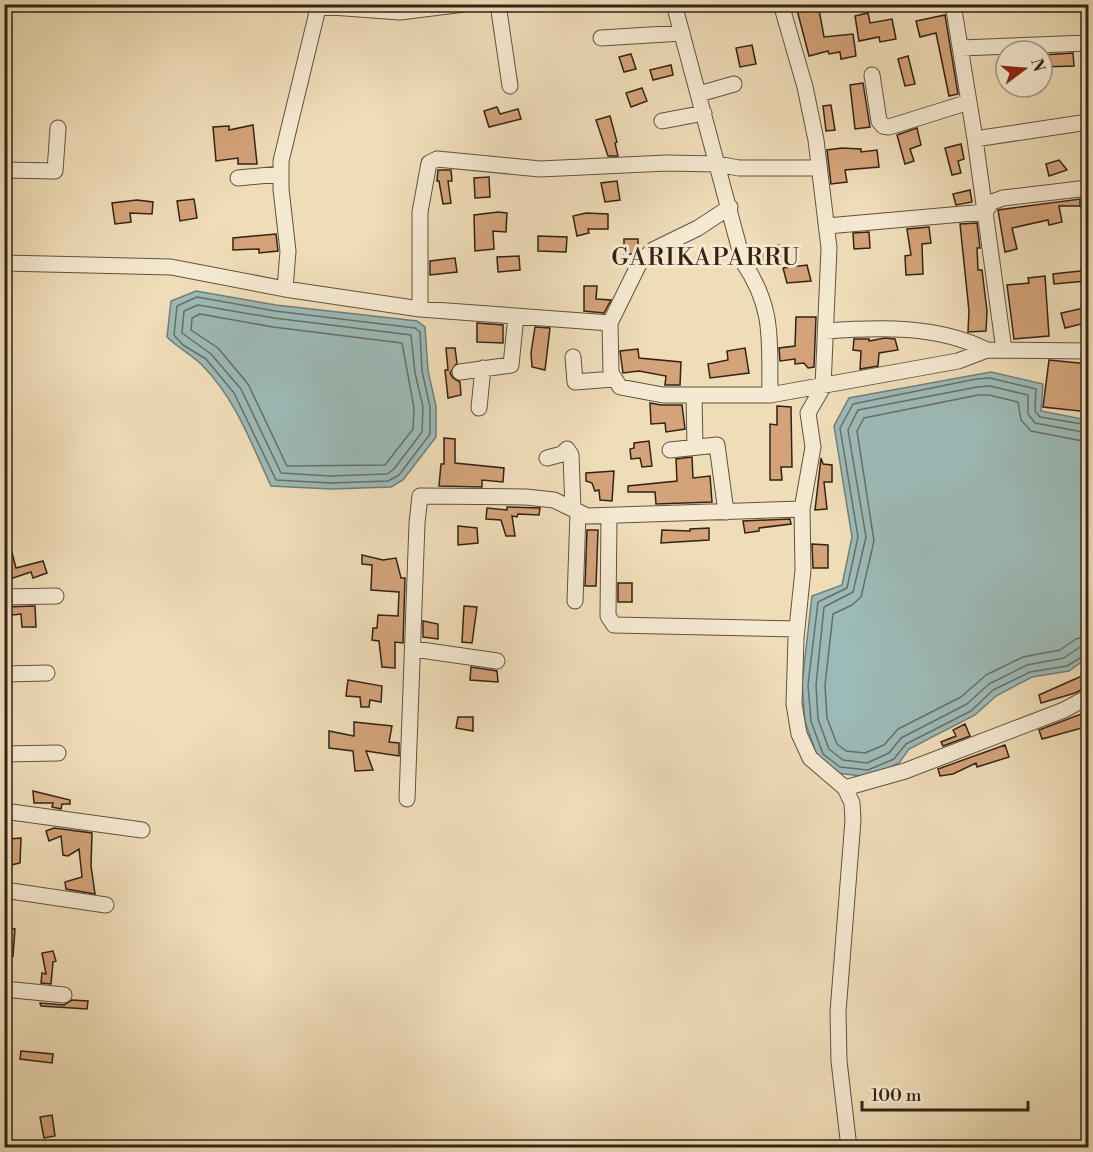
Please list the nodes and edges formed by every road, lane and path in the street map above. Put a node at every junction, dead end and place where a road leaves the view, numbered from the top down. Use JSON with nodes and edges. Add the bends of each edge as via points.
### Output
{"nodes":[{"id":1,"x":465,"y":4,"type":"edge"},
{"id":2,"x":498,"y":4,"type":"edge"},
{"id":3,"x":674,"y":4,"type":"edge"},
{"id":4,"x":781,"y":4,"type":"edge"},
{"id":5,"x":953,"y":4,"type":"edge"},
{"id":6,"x":318,"y":5,"type":"edge"},
{"id":7,"x":682,"y":33,"type":"junction"},
{"id":8,"x":602,"y":38,"type":"dead end"},
{"id":9,"x":1089,"y":43,"type":"edge"},
{"id":10,"x":961,"y":48,"type":"junction"},
{"id":11,"x":872,"y":75,"type":"dead end"},
{"id":12,"x":734,"y":84,"type":"dead end"},
{"id":13,"x":510,"y":86,"type":"dead end"},
{"id":14,"x":699,"y":94,"type":"junction"},
{"id":15,"x":969,"y":102,"type":"junction"},
{"id":16,"x":705,"y":113,"type":"junction"},
{"id":17,"x":662,"y":121,"type":"dead end"},
{"id":18,"x":1089,"y":122,"type":"edge"},
{"id":19,"x":58,"y":128,"type":"dead end"},
{"id":20,"x":975,"y":139,"type":"junction"},
{"id":21,"x":717,"y":164,"type":"junction"},
{"id":22,"x":819,"y":168,"type":"junction"},
{"id":23,"x":4,"y":170,"type":"edge"},
{"id":24,"x":280,"y":174,"type":"junction"},
{"id":25,"x":238,"y":178,"type":"dead end"},
{"id":26,"x":1089,"y":188,"type":"edge"},
{"id":27,"x":730,"y":207,"type":"junction"},
{"id":28,"x":985,"y":212,"type":"junction"},
{"id":29,"x":827,"y":226,"type":"junction"},
{"id":30,"x":4,"y":263,"type":"edge"},
{"id":31,"x":285,"y":289,"type":"junction"},
{"id":32,"x":420,"y":309,"type":"junction"},
{"id":33,"x":516,"y":316,"type":"junction"},
{"id":34,"x":610,"y":323,"type":"junction"},
{"id":35,"x":825,"y":331,"type":"junction"},
{"id":36,"x":987,"y":350,"type":"junction"},
{"id":37,"x":1004,"y":350,"type":"junction"},
{"id":38,"x":1089,"y":351,"type":"edge"},
{"id":39,"x":573,"y":357,"type":"dead end"},
{"id":40,"x":483,"y":368,"type":"junction"},
{"id":41,"x":460,"y":372,"type":"dead end"},
{"id":42,"x":614,"y":379,"type":"junction"},
{"id":43,"x":823,"y":387,"type":"junction"},
{"id":44,"x":770,"y":395,"type":"junction"},
{"id":45,"x":694,"y":396,"type":"junction"},
{"id":46,"x":479,"y":408,"type":"dead end"},
{"id":47,"x":695,"y":447,"type":"junction"},
{"id":48,"x":670,"y":450,"type":"dead end"},
{"id":49,"x":547,"y":458,"type":"dead end"},
{"id":50,"x":802,"y":509,"type":"junction"},
{"id":51,"x":575,"y":510,"type":"junction"},
{"id":52,"x":726,"y":512,"type":"junction"},
{"id":53,"x":609,"y":516,"type":"junction"},
{"id":54,"x":56,"y":596,"type":"dead end"},
{"id":55,"x":4,"y":597,"type":"edge"},
{"id":56,"x":575,"y":601,"type":"dead end"},
{"id":57,"x":797,"y":629,"type":"junction"},
{"id":58,"x":414,"y":649,"type":"junction"},
{"id":59,"x":497,"y":661,"type":"dead end"},
{"id":60,"x":47,"y":673,"type":"dead end"},
{"id":61,"x":4,"y":674,"type":"edge"},
{"id":62,"x":1089,"y":698,"type":"edge"},
{"id":63,"x":58,"y":753,"type":"dead end"},
{"id":64,"x":4,"y":754,"type":"edge"},
{"id":65,"x":844,"y":788,"type":"junction"},
{"id":66,"x":407,"y":800,"type":"dead end"},
{"id":67,"x":4,"y":812,"type":"edge"},
{"id":68,"x":142,"y":830,"type":"dead end"},
{"id":69,"x":4,"y":890,"type":"edge"},
{"id":70,"x":106,"y":905,"type":"dead end"},
{"id":71,"x":4,"y":989,"type":"edge"},
{"id":72,"x":64,"y":995,"type":"dead end"},
{"id":73,"x":849,"y":1148,"type":"edge"}],
"edges":[{"from":1,"to":6,"type":"street","via":[[400,12]]},
{"from":2,"to":13,"type":"street"},
{"from":3,"to":7,"type":"street"},
{"from":4,"to":22,"type":"street","via":[[805,87]]},
{"from":5,"to":10,"type":"street"},
{"from":6,"to":24,"type":"street"},
{"from":7,"to":8,"type":"street"},
{"from":7,"to":14,"type":"street"},
{"from":9,"to":10,"type":"street"},
{"from":10,"to":15,"type":"street"},
{"from":11,"to":15,"type":"street","via":[[883,126]]},
{"from":12,"to":14,"type":"street"},
{"from":14,"to":16,"type":"street"},
{"from":15,"to":20,"type":"street"},
{"from":16,"to":17,"type":"street"},
{"from":16,"to":21,"type":"street"},
{"from":18,"to":20,"type":"street"},
{"from":19,"to":23,"type":"street","via":[[55,171]]},
{"from":20,"to":28,"type":"street"},
{"from":21,"to":22,"type":"street","via":[[739,168]]},
{"from":21,"to":27,"type":"street"},
{"from":21,"to":32,"type":"street","via":[[540,169],[449,159],[429,163],[420,212]]},
{"from":22,"to":29,"type":"street"},
{"from":24,"to":25,"type":"street"},
{"from":24,"to":31,"type":"street","via":[[288,251]]},
{"from":26,"to":28,"type":"street","via":[[1003,198],[992,202]]},
{"from":27,"to":34,"type":"street","via":[[653,250],[640,262]]},
{"from":27,"to":44,"type":"street","via":[[743,262],[762,295],[767,313]]},
{"from":28,"to":29,"type":"street"},
{"from":28,"to":37,"type":"street"},
{"from":29,"to":35,"type":"street"},
{"from":30,"to":31,"type":"street","via":[[171,267]]},
{"from":31,"to":32,"type":"street"},
{"from":32,"to":33,"type":"street"},
{"from":33,"to":34,"type":"street"},
{"from":33,"to":40,"type":"street","via":[[511,364]]},
{"from":34,"to":42,"type":"street"},
{"from":35,"to":36,"type":"street","via":[[913,330],[962,337]]},
{"from":35,"to":43,"type":"street"},
{"from":36,"to":37,"type":"street"},
{"from":36,"to":43,"type":"street","via":[[958,361]]},
{"from":37,"to":38,"type":"street"},
{"from":39,"to":42,"type":"street","via":[[575,382]]},
{"from":40,"to":41,"type":"street"},
{"from":40,"to":46,"type":"street"},
{"from":42,"to":45,"type":"street","via":[[620,387],[630,390]]},
{"from":43,"to":44,"type":"street"},
{"from":43,"to":50,"type":"street","via":[[808,413],[813,447]]},
{"from":44,"to":45,"type":"street"},
{"from":45,"to":47,"type":"street"},
{"from":47,"to":48,"type":"street"},
{"from":47,"to":52,"type":"street","via":[[717,445]]},
{"from":49,"to":51,"type":"street","via":[[567,449],[571,455]]},
{"from":50,"to":52,"type":"street"},
{"from":50,"to":57,"type":"street","via":[[803,570]]},
{"from":51,"to":53,"type":"street","via":[[587,516]]},
{"from":51,"to":56,"type":"street"},
{"from":51,"to":58,"type":"street","via":[[554,500],[526,497],[420,496]]},
{"from":52,"to":53,"type":"street"},
{"from":53,"to":57,"type":"street","via":[[608,616],[614,625]]},
{"from":54,"to":55,"type":"street"},
{"from":57,"to":65,"type":"street","via":[[794,704],[800,734],[810,758]]},
{"from":58,"to":59,"type":"street"},
{"from":58,"to":66,"type":"street"},
{"from":60,"to":61,"type":"street"},
{"from":62,"to":65,"type":"street","via":[[916,767]]},
{"from":63,"to":64,"type":"street"},
{"from":65,"to":73,"type":"street","via":[[852,802],[853,820],[838,1012]]},
{"from":67,"to":68,"type":"street"},
{"from":69,"to":70,"type":"street"},
{"from":71,"to":72,"type":"street"}]}
